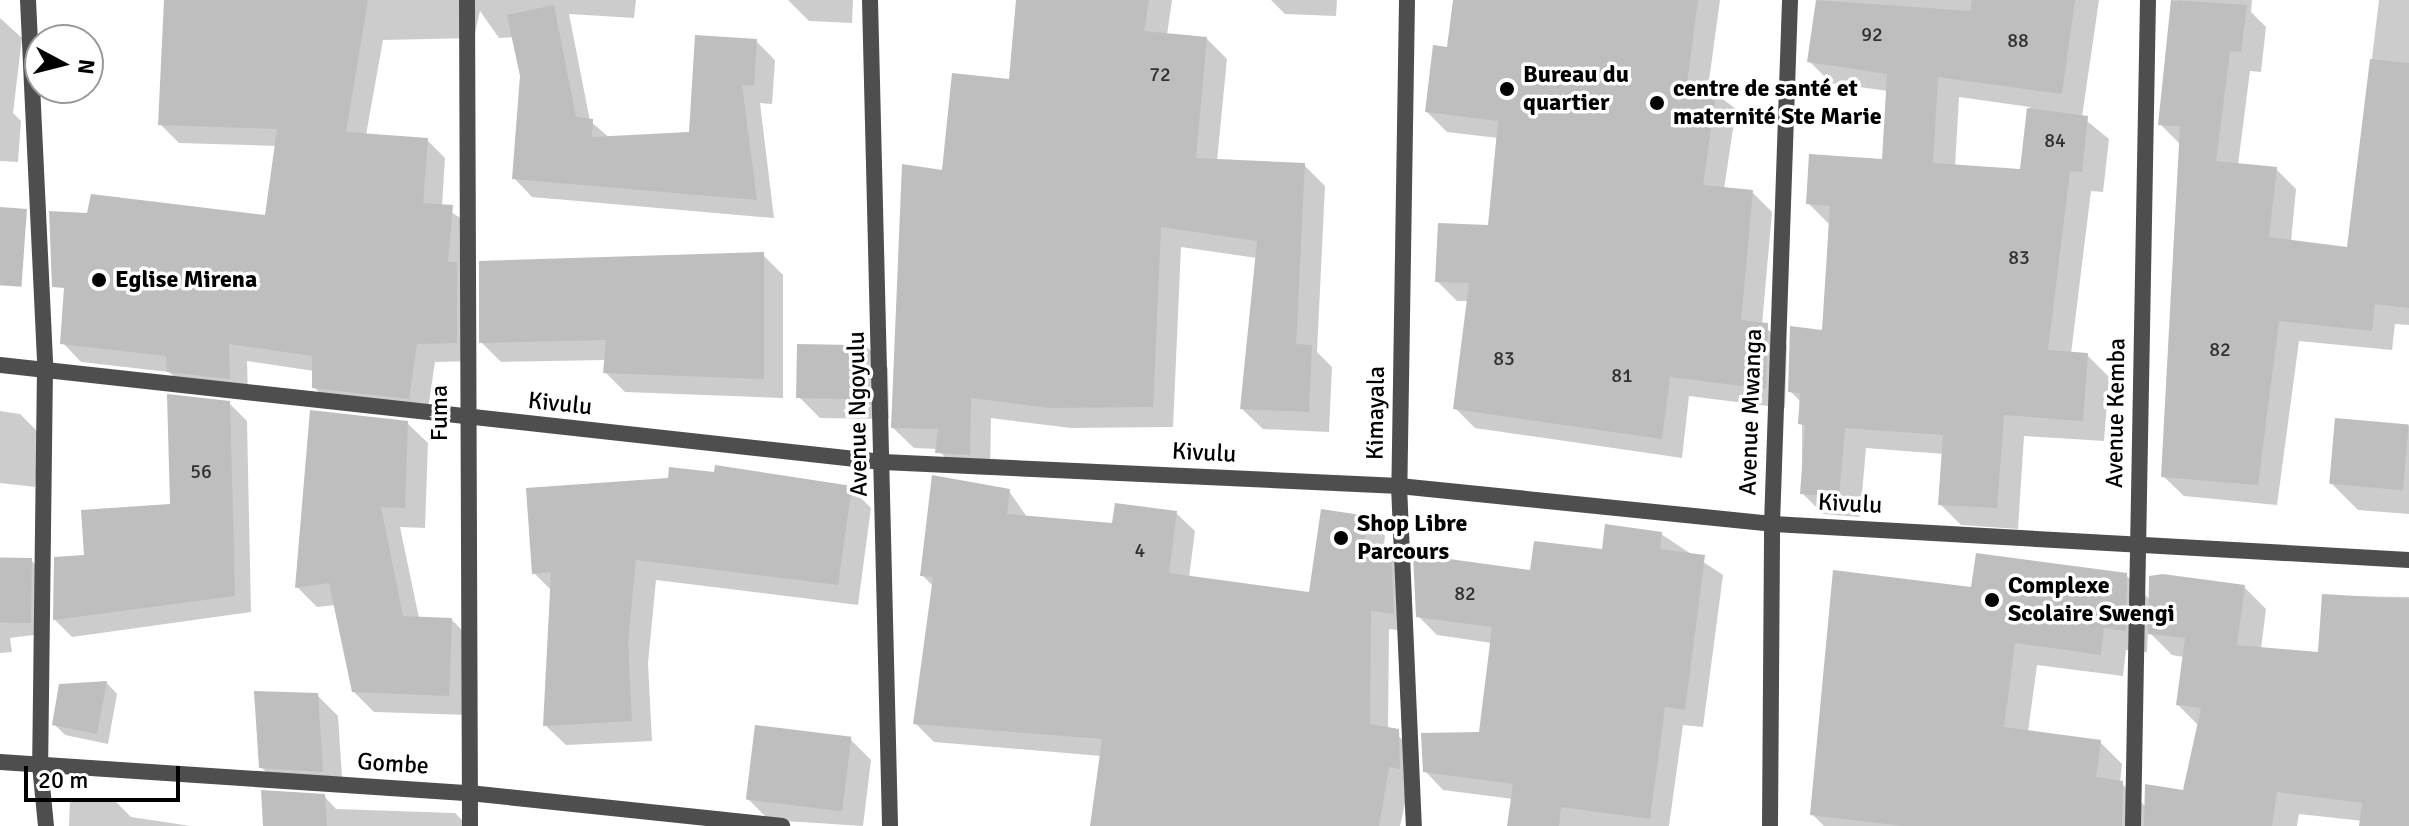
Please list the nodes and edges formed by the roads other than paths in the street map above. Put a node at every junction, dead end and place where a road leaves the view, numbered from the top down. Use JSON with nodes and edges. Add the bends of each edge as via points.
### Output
{"nodes":[{"id":1,"x":28,"y":0,"type":"edge"},
{"id":2,"x":467,"y":0,"type":"edge"},
{"id":3,"x":870,"y":0,"type":"edge"},
{"id":4,"x":1407,"y":0,"type":"edge"},
{"id":5,"x":1790,"y":0,"type":"edge"},
{"id":6,"x":2148,"y":0,"type":"edge"},
{"id":7,"x":0,"y":365,"type":"edge"},
{"id":8,"x":45,"y":367,"type":"junction"},
{"id":9,"x":463,"y":418,"type":"junction"},
{"id":10,"x":883,"y":462,"type":"junction"},
{"id":11,"x":1399,"y":486,"type":"junction"},
{"id":12,"x":1772,"y":524,"type":"junction"},
{"id":13,"x":2137,"y":545,"type":"junction"},
{"id":14,"x":2409,"y":560,"type":"edge"},
{"id":15,"x":0,"y":762,"type":"edge"},
{"id":16,"x":40,"y":765,"type":"junction"},
{"id":17,"x":469,"y":793,"type":"junction"},
{"id":18,"x":46,"y":826,"type":"edge"},
{"id":19,"x":470,"y":826,"type":"edge"},
{"id":20,"x":782,"y":826,"type":"edge"},
{"id":21,"x":890,"y":826,"type":"edge"},
{"id":22,"x":1414,"y":826,"type":"edge"},
{"id":23,"x":1770,"y":826,"type":"edge"},
{"id":24,"x":2133,"y":826,"type":"edge"}],
"edges":[{"from":1,"to":8,"type":"street"},
{"from":2,"to":9,"type":"street","name":"Fuma"},
{"from":3,"to":10,"type":"street","name":"Avenue Ngoyulu"},
{"from":4,"to":11,"type":"street","name":"Kimayala"},
{"from":5,"to":12,"type":"street","name":"Avenue Mwanga"},
{"from":6,"to":13,"type":"street","name":"Avenue Kemba"},
{"from":7,"to":8,"type":"street","name":"Kivulu"},
{"from":8,"to":9,"type":"street","name":"Kivulu"},
{"from":8,"to":16,"type":"street"},
{"from":9,"to":10,"type":"street","name":"Kivulu"},
{"from":9,"to":17,"type":"street","name":"Fuma"},
{"from":10,"to":11,"type":"street","name":"Kivulu"},
{"from":10,"to":21,"type":"street","name":"Avenue Ngoyulu"},
{"from":11,"to":12,"type":"street","name":"Kivulu"},
{"from":11,"to":22,"type":"street","name":"Kimayala"},
{"from":12,"to":13,"type":"street","name":"Kivulu"},
{"from":12,"to":23,"type":"street","name":"Avenue Mwanga"},
{"from":13,"to":14,"type":"street","name":"Kivulu"},
{"from":13,"to":24,"type":"street","name":"Avenue Kemba"},
{"from":15,"to":16,"type":"street","name":"Gombe"},
{"from":16,"to":17,"type":"street","name":"Gombe"},
{"from":16,"to":18,"type":"street"},
{"from":17,"to":19,"type":"street","name":"Fuma"},
{"from":17,"to":20,"type":"street","name":"Gombe"}]}
